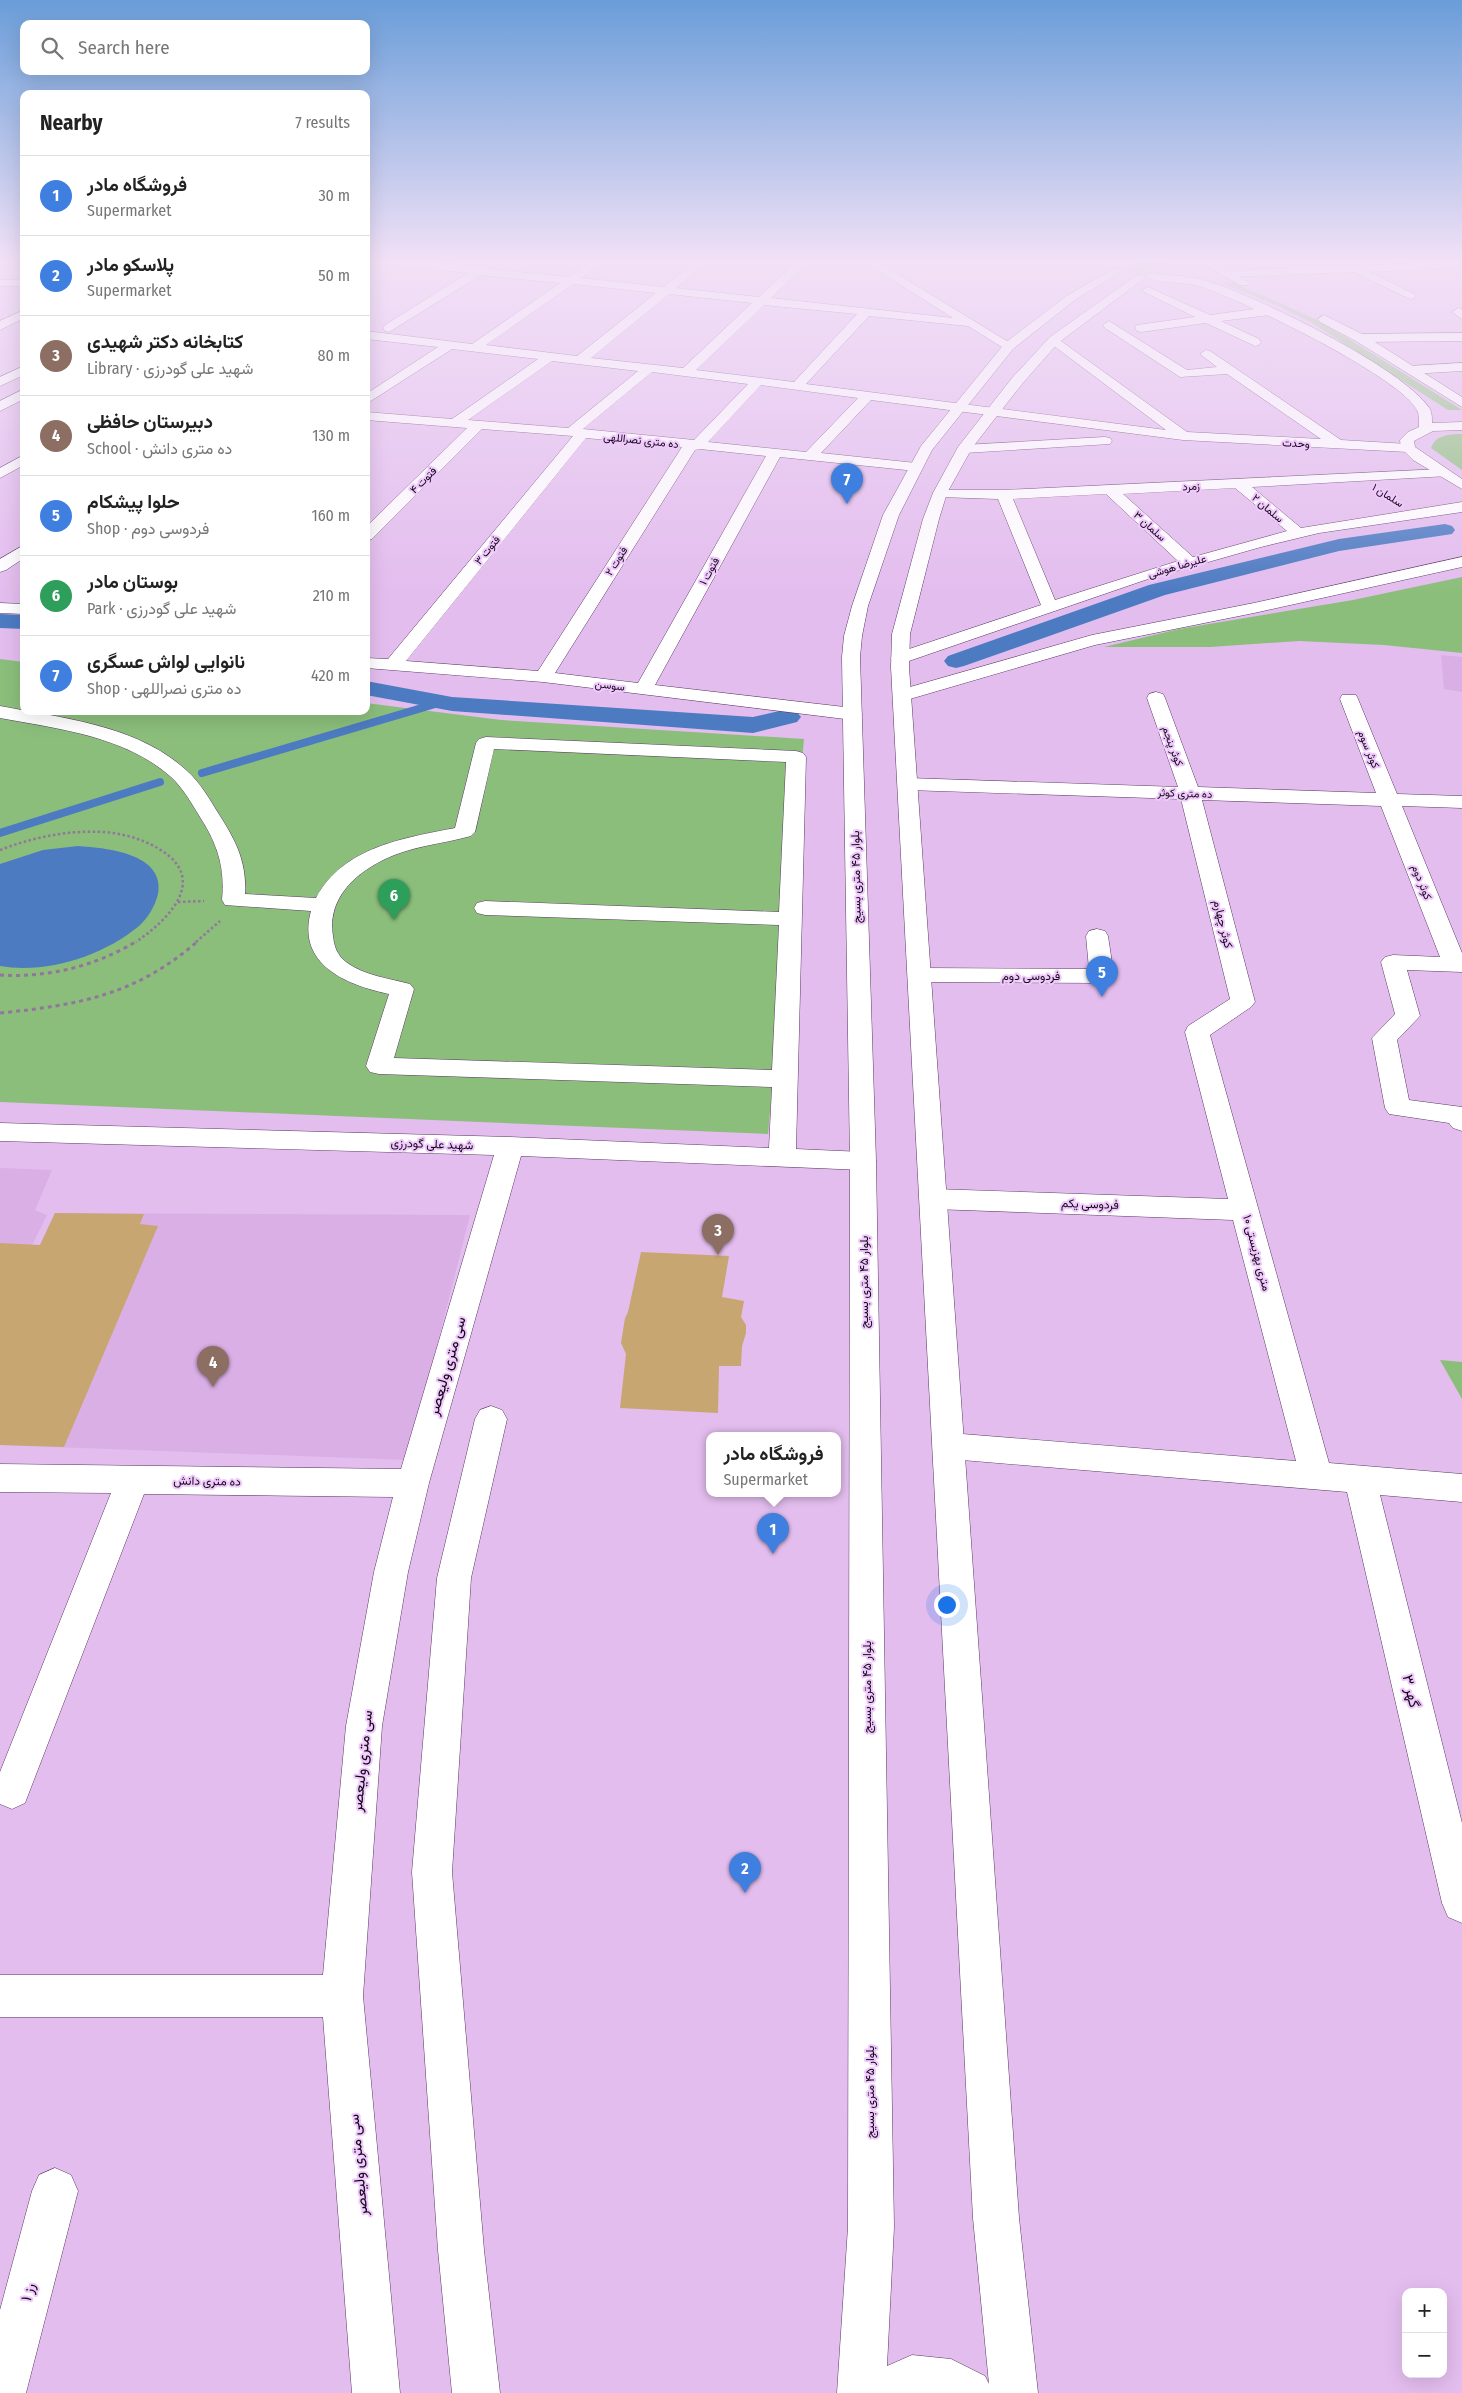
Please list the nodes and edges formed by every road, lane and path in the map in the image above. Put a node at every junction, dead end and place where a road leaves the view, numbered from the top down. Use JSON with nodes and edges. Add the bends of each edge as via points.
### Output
{"nodes":[{"id":1,"x":411,"y":370,"type":"edge"},
{"id":2,"x":531,"y":370,"type":"edge"},
{"id":3,"x":647,"y":370,"type":"edge"},
{"id":4,"x":664,"y":370,"type":"edge"},
{"id":5,"x":689,"y":370,"type":"edge"},
{"id":6,"x":812,"y":370,"type":"edge"},
{"id":7,"x":990,"y":370,"type":"edge"},
{"id":8,"x":1028,"y":370,"type":"edge"},
{"id":9,"x":1094,"y":370,"type":"edge"},
{"id":10,"x":1179,"y":370,"type":"edge"},
{"id":11,"x":1230,"y":370,"type":"joint"},
{"id":12,"x":1372,"y":370,"type":"edge"},
{"id":13,"x":1410,"y":370,"type":"joint"},
{"id":14,"x":1418,"y":370,"type":"edge"},
{"id":15,"x":20,"y":372,"type":"edge"},
{"id":16,"x":686,"y":372,"type":"junction"},
{"id":17,"x":758,"y":381,"type":"junction"},
{"id":18,"x":0,"y":382,"type":"edge"},
{"id":19,"x":797,"y":386,"type":"junction"},
{"id":20,"x":0,"y":388,"type":"edge"},
{"id":21,"x":20,"y":391,"type":"edge"},
{"id":22,"x":20,"y":394,"type":"edge"},
{"id":23,"x":867,"y":396,"type":"junction"},
{"id":24,"x":370,"y":397,"type":"edge"},
{"id":25,"x":1462,"y":403,"type":"edge"},
{"id":26,"x":388,"y":404,"type":"dead end"},
{"id":27,"x":370,"y":405,"type":"edge"},
{"id":28,"x":0,"y":407,"type":"edge"},
{"id":29,"x":959,"y":408,"type":"junction"},
{"id":30,"x":992,"y":412,"type":"junction"},
{"id":31,"x":370,"y":416,"type":"edge"},
{"id":32,"x":454,"y":416,"type":"junction"},
{"id":33,"x":479,"y":424,"type":"junction"},
{"id":34,"x":1462,"y":426,"type":"edge"},
{"id":35,"x":1426,"y":429,"type":"junction"},
{"id":36,"x":577,"y":433,"type":"junction"},
{"id":37,"x":1183,"y":436,"type":"junction"},
{"id":38,"x":1339,"y":445,"type":"junction"},
{"id":39,"x":693,"y":446,"type":"junction"},
{"id":40,"x":1408,"y":448,"type":"junction"},
{"id":41,"x":964,"y":449,"type":"junction"},
{"id":42,"x":775,"y":453,"type":"junction"},
{"id":43,"x":809,"y":457,"type":"junction"},
{"id":44,"x":20,"y":462,"type":"edge"},
{"id":45,"x":916,"y":467,"type":"junction"},
{"id":46,"x":1443,"y":473,"type":"junction"},
{"id":47,"x":0,"y":474,"type":"edge"},
{"id":48,"x":1359,"y":477,"type":"junction"},
{"id":49,"x":1238,"y":483,"type":"junction"},
{"id":50,"x":1462,"y":485,"type":"edge"},
{"id":51,"x":1110,"y":490,"type":"junction"},
{"id":52,"x":1384,"y":493,"type":"dead end"},
{"id":53,"x":1004,"y":495,"type":"junction"},
{"id":54,"x":1401,"y":503,"type":"dead end"},
{"id":55,"x":935,"y":506,"type":"junction"},
{"id":56,"x":1462,"y":508,"type":"edge"},
{"id":57,"x":1418,"y":514,"type":"junction"},
{"id":58,"x":891,"y":515,"type":"junction"},
{"id":59,"x":370,"y":532,"type":"edge"},
{"id":60,"x":1298,"y":533,"type":"junction"},
{"id":61,"x":20,"y":553,"type":"edge"},
{"id":62,"x":1190,"y":562,"type":"junction"},
{"id":63,"x":1462,"y":562,"type":"edge"},
{"id":64,"x":0,"y":567,"type":"edge"},
{"id":65,"x":1050,"y":607,"type":"junction"},
{"id":66,"x":0,"y":608,"type":"edge"},
{"id":67,"x":20,"y":609,"type":"edge"},
{"id":68,"x":900,"y":658,"type":"junction"},
{"id":69,"x":370,"y":663,"type":"edge"},
{"id":70,"x":392,"y":666,"type":"junction"},
{"id":71,"x":543,"y":677,"type":"junction"},
{"id":72,"x":644,"y":689,"type":"junction"},
{"id":73,"x":902,"y":696,"type":"junction"},
{"id":74,"x":1156,"y":698,"type":"dead end"},
{"id":75,"x":1350,"y":699,"type":"dead end"},
{"id":76,"x":0,"y":712,"type":"edge"},
{"id":77,"x":852,"y":714,"type":"junction"},
{"id":78,"x":908,"y":784,"type":"junction"},
{"id":79,"x":1190,"y":793,"type":"junction"},
{"id":80,"x":1390,"y":800,"type":"junction"},
{"id":81,"x":1462,"y":802,"type":"edge"},
{"id":82,"x":0,"y":850,"type":"edge"},
{"id":83,"x":233,"y":900,"type":"junction"},
{"id":84,"x":323,"y":905,"type":"junction"},
{"id":85,"x":485,"y":908,"type":"dead end"},
{"id":86,"x":791,"y":919,"type":"junction"},
{"id":87,"x":1097,"y":936,"type":"dead end"},
{"id":88,"x":1459,"y":965,"type":"edge"},
{"id":89,"x":0,"y":975,"type":"edge"},
{"id":90,"x":920,"y":975,"type":"junction"},
{"id":91,"x":0,"y":1013,"type":"edge"},
{"id":92,"x":1197,"y":1032,"type":"joint"},
{"id":93,"x":786,"y":1079,"type":"junction"},
{"id":94,"x":1462,"y":1122,"type":"edge"},
{"id":95,"x":0,"y":1132,"type":"edge"},
{"id":96,"x":510,"y":1146,"type":"junction"},
{"id":97,"x":782,"y":1156,"type":"junction"},
{"id":98,"x":863,"y":1160,"type":"junction"},
{"id":99,"x":934,"y":1199,"type":"junction"},
{"id":100,"x":1245,"y":1210,"type":"junction"},
{"id":101,"x":492,"y":1419,"type":"dead end"},
{"id":102,"x":950,"y":1446,"type":"junction"},
{"id":103,"x":1316,"y":1475,"type":"junction"},
{"id":104,"x":0,"y":1478,"type":"edge"},
{"id":105,"x":1360,"y":1479,"type":"junction"},
{"id":106,"x":133,"y":1480,"type":"junction"},
{"id":107,"x":413,"y":1483,"type":"junction"},
{"id":108,"x":1462,"y":1488,"type":"edge"},
{"id":109,"x":12,"y":1790,"type":"dead end"},
{"id":110,"x":1462,"y":1903,"type":"edge"},
{"id":111,"x":0,"y":1996,"type":"edge"},
{"id":112,"x":342,"y":1996,"type":"junction"},
{"id":113,"x":55,"y":2191,"type":"dead end"},
{"id":114,"x":2,"y":2393,"type":"edge"},
{"id":115,"x":376,"y":2393,"type":"edge"},
{"id":116,"x":476,"y":2393,"type":"edge"},
{"id":117,"x":861,"y":2393,"type":"edge"},
{"id":118,"x":887,"y":2393,"type":"edge"},
{"id":119,"x":968,"y":2393,"type":"edge"},
{"id":120,"x":1014,"y":2393,"type":"edge"}],
"edges":[{"from":1,"to":24,"type":"street"},
{"from":2,"to":32,"type":"street","via":[[469,413]]},
{"from":3,"to":36,"type":"street","name":"فتوت ۳"},
{"from":4,"to":16,"type":"street"},
{"from":5,"to":16,"type":"street"},
{"from":6,"to":19,"type":"street"},
{"from":7,"to":29,"type":"street","name":"بلوار ۴۵ متری بسیج"},
{"from":8,"to":30,"type":"street"},
{"from":9,"to":37,"type":"street"},
{"from":10,"to":11,"type":"street","via":[[1186,374]]},
{"from":11,"to":38,"type":"street"},
{"from":12,"to":35,"type":"street","via":[[1412,396],[1425,412]]},
{"from":13,"to":14,"type":"street"},
{"from":13,"to":25,"type":"street"},
{"from":15,"to":18,"type":"street"},
{"from":16,"to":17,"type":"street"},
{"from":17,"to":19,"type":"street"},
{"from":17,"to":39,"type":"street","name":"فتوت ۲"},
{"from":19,"to":23,"type":"street"},
{"from":20,"to":21,"type":"street"},
{"from":22,"to":28,"type":"street"},
{"from":23,"to":29,"type":"street"},
{"from":23,"to":43,"type":"street"},
{"from":26,"to":27,"type":"street"},
{"from":29,"to":30,"type":"street","name":"وحدت"},
{"from":29,"to":45,"type":"street","name":"بلوار ۴۵ متری بسیج","via":[[926,449]]},
{"from":30,"to":37,"type":"street","name":"وحدت"},
{"from":30,"to":41,"type":"street"},
{"from":31,"to":32,"type":"street","name":"ده متری نصراللهی"},
{"from":32,"to":33,"type":"street","name":"ده متری نصراللهی"},
{"from":33,"to":36,"type":"street","name":"ده متری نصراللهی"},
{"from":33,"to":59,"type":"street","name":"فتوت ۴"},
{"from":34,"to":35,"type":"street"},
{"from":35,"to":40,"type":"street","via":[[1407,440]]},
{"from":36,"to":39,"type":"street","name":"ده متری نصراللهی"},
{"from":36,"to":70,"type":"street","name":"فتوت ۳"},
{"from":37,"to":38,"type":"street","name":"وحدت"},
{"from":37,"to":41,"type":"street","name":"وحدت"},
{"from":38,"to":40,"type":"street","name":"وحدت"},
{"from":39,"to":42,"type":"street","name":"ده متری نصراللهی"},
{"from":39,"to":71,"type":"street","name":"فتوت ۲"},
{"from":40,"to":46,"type":"street"},
{"from":41,"to":55,"type":"street"},
{"from":42,"to":43,"type":"street","name":"ده متری نصراللهی"},
{"from":42,"to":72,"type":"street","name":"فتوت ۱"},
{"from":43,"to":45,"type":"street","name":"ده متری نصراللهی"},
{"from":44,"to":47,"type":"street"},
{"from":45,"to":58,"type":"street","name":"بلوار ۴۵ متری بسیج"},
{"from":46,"to":48,"type":"street","name":"زمرد"},
{"from":46,"to":50,"type":"street"},
{"from":48,"to":49,"type":"street","name":"زمرد"},
{"from":48,"to":52,"type":"street","name":"سلمان ۱"},
{"from":49,"to":51,"type":"street","name":"زمرد"},
{"from":49,"to":60,"type":"street","name":"سلمان ۲"},
{"from":51,"to":53,"type":"street","name":"زمرد"},
{"from":51,"to":62,"type":"street","name":"سلمان ۳"},
{"from":53,"to":55,"type":"street","name":"زمرد"},
{"from":53,"to":65,"type":"street"},
{"from":54,"to":57,"type":"street","name":"سلمان ۱"},
{"from":55,"to":58,"type":"street","name":"زمرد"},
{"from":55,"to":68,"type":"street","via":[[902,634]]},
{"from":56,"to":57,"type":"street","name":"علیرضا هوشی"},
{"from":57,"to":60,"type":"street","name":"علیرضا هوشی"},
{"from":58,"to":77,"type":"street","name":"بلوار ۴۵ متری بسیج","via":[[853,636]]},
{"from":60,"to":62,"type":"street","name":"علیرضا هوشی"},
{"from":61,"to":64,"type":"street"},
{"from":62,"to":65,"type":"street","name":"علیرضا هوشی"},
{"from":63,"to":73,"type":"street","via":[[1092,640]]},
{"from":65,"to":68,"type":"street","name":"علیرضا هوشی"},
{"from":66,"to":67,"type":"street"},
{"from":68,"to":73,"type":"street"},
{"from":69,"to":70,"type":"street","name":"سوسن"},
{"from":70,"to":71,"type":"street","name":"سوسن"},
{"from":71,"to":72,"type":"street","name":"سوسن"},
{"from":72,"to":77,"type":"street","name":"سوسن"},
{"from":73,"to":78,"type":"street"},
{"from":74,"to":79,"type":"street","name":"کوثر پنجم"},
{"from":75,"to":80,"type":"street","name":"کوثر سوم"},
{"from":76,"to":83,"type":"street","via":[[74,726],[113,738],[150,754],[178,773],[227,842],[236,878]]},
{"from":77,"to":98,"type":"street","name":"بلوار ۴۵ متری بسیج"},
{"from":78,"to":79,"type":"street","name":"ده متری کوثر"},
{"from":78,"to":90,"type":"street"},
{"from":79,"to":80,"type":"street","name":"ده متری کوثر"},
{"from":79,"to":92,"type":"street","name":"کوثر چهارم","via":[[1242,1002]]},
{"from":80,"to":81,"type":"street","name":"ده متری کوثر"},
{"from":80,"to":88,"type":"street","name":"کوثر دوم"},
{"from":82,"to":89,"type":"path","via":[[47,836],[88,832],[126,835],[155,844],[175,860],[183,879],[178,902],[160,925],[130,946],[92,963],[48,974]]},
{"from":83,"to":84,"type":"street"},
{"from":83,"to":91,"type":"path","via":[[224,917],[193,946],[147,976],[99,997],[35,1010]]},
{"from":84,"to":86,"type":"street","via":[[330,891],[366,861],[399,846],[464,832],[486,743],[796,757]]},
{"from":84,"to":93,"type":"street","via":[[318,927],[324,950],[337,967],[360,978],[402,988],[379,1066]]},
{"from":85,"to":86,"type":"street"},
{"from":86,"to":93,"type":"street"},
{"from":87,"to":90,"type":"street","name":"فردوسی دوم","via":[[1102,976]]},
{"from":88,"to":94,"type":"street","via":[[1394,962],[1408,1016],[1384,1038],[1398,1108],[1460,1115]]},
{"from":90,"to":99,"type":"street"},
{"from":92,"to":100,"type":"street","name":"۱۰ متری بهزیستی"},
{"from":93,"to":97,"type":"street"},
{"from":95,"to":96,"type":"street","name":"شهید علی گودرزی"},
{"from":96,"to":97,"type":"street","name":"شهید علی گودرزی"},
{"from":96,"to":107,"type":"street","name":"سی متری ولیعصر"},
{"from":97,"to":98,"type":"street","name":"شهید علی گودرزی"},
{"from":98,"to":117,"type":"street","name":"بلوار ۴۵ متری بسیج","via":[[871,2228]]},
{"from":99,"to":100,"type":"street","name":"فردوسی یکم"},
{"from":99,"to":102,"type":"street"},
{"from":100,"to":103,"type":"street","name":"۱۰ متری بهزیستی"},
{"from":101,"to":116,"type":"street","via":[[454,1578],[432,1872],[461,2250]]},
{"from":102,"to":103,"type":"street"},
{"from":102,"to":120,"type":"street","via":[[996,2218]]},
{"from":103,"to":105,"type":"street"},
{"from":104,"to":106,"type":"street","name":"ده متری دانش"},
{"from":105,"to":108,"type":"street"},
{"from":105,"to":110,"type":"street","name":"گهر ۳"},
{"from":106,"to":107,"type":"street","name":"ده متری دانش"},
{"from":106,"to":109,"type":"street"},
{"from":107,"to":112,"type":"street","name":"سی متری ولیعصر","via":[[391,1572],[364,1726]]},
{"from":111,"to":112,"type":"street"},
{"from":112,"to":115,"type":"street","name":"سی متری ولیعصر"},
{"from":113,"to":114,"type":"street","name":"رز ۱"},
{"from":118,"to":119,"type":"street","via":[[912,2379],[951,2382]]}]}
